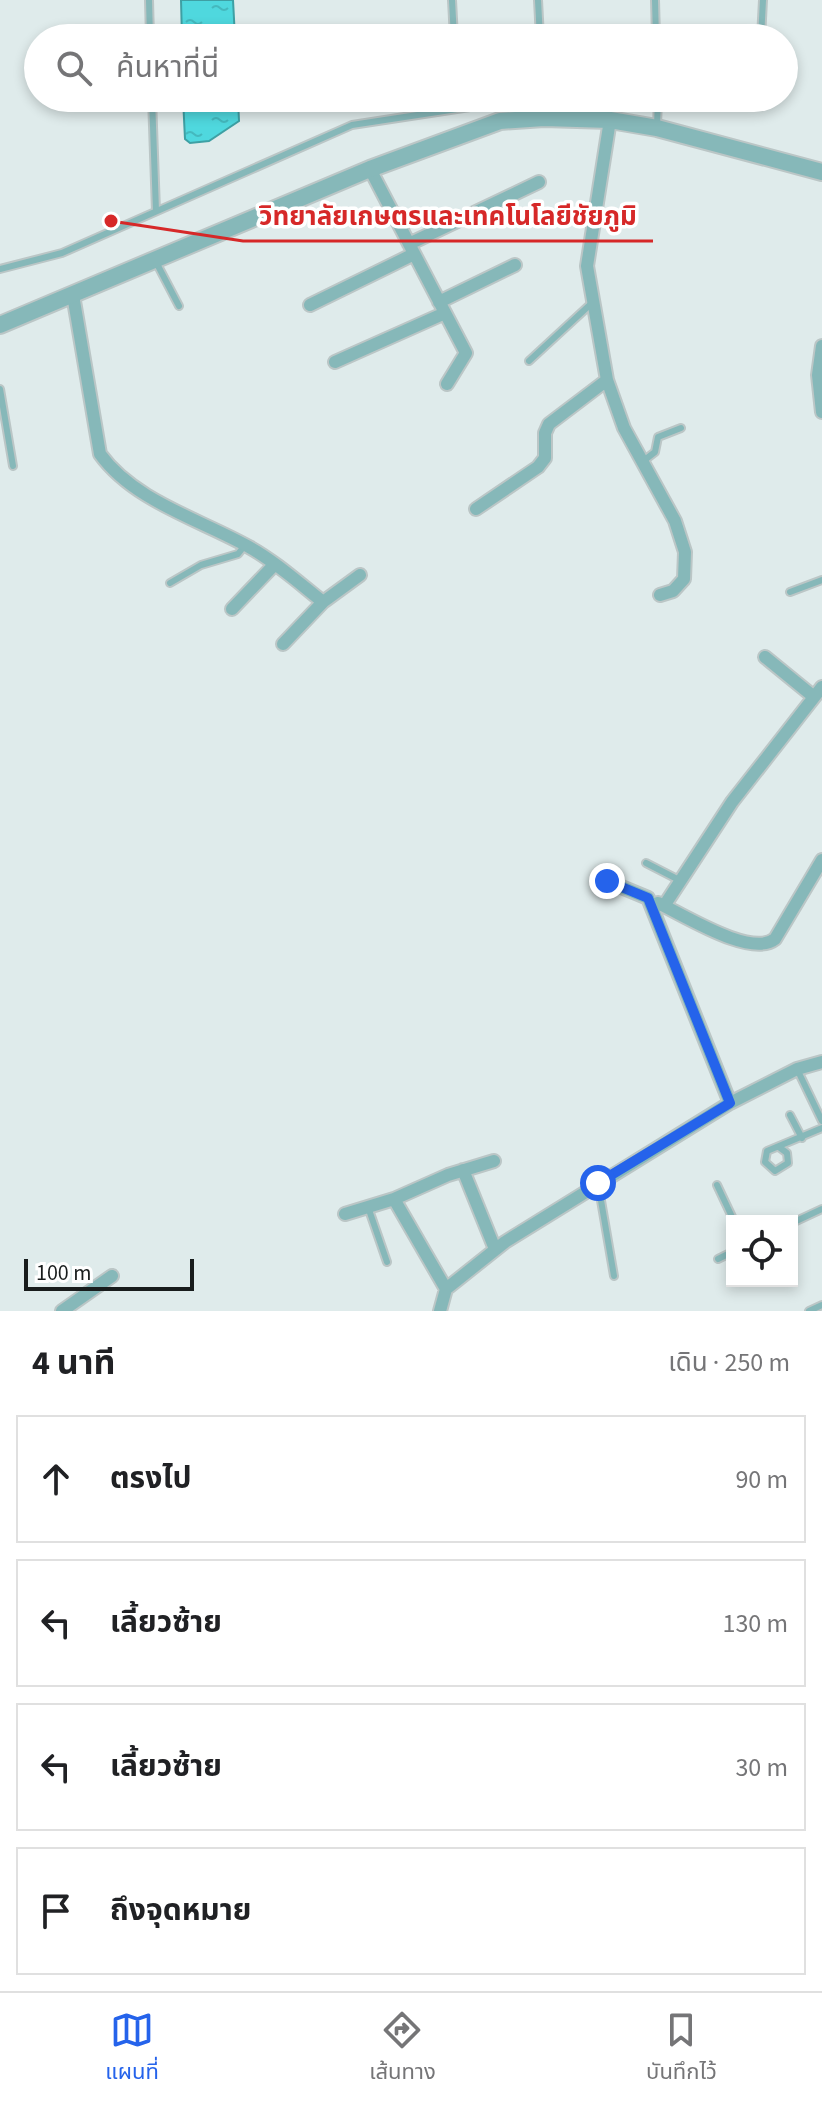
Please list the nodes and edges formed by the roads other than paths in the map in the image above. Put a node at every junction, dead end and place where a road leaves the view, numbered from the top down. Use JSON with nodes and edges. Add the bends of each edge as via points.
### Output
{"nodes":[{"id":1,"x":149,"y":0,"type":"edge"},
{"id":2,"x":452,"y":0,"type":"edge"},
{"id":3,"x":538,"y":0,"type":"edge"},
{"id":4,"x":655,"y":0,"type":"edge"},
{"id":5,"x":763,"y":0,"type":"edge"},
{"id":6,"x":150,"y":24,"type":"edge"},
{"id":7,"x":453,"y":24,"type":"edge"},
{"id":8,"x":539,"y":24,"type":"edge"},
{"id":9,"x":656,"y":24,"type":"edge"},
{"id":10,"x":762,"y":24,"type":"edge"},
{"id":11,"x":152,"y":112,"type":"edge"},
{"id":12,"x":433,"y":112,"type":"edge"},
{"id":13,"x":658,"y":112,"type":"edge"},
{"id":14,"x":610,"y":120,"type":"junction"},
{"id":15,"x":657,"y":128,"type":"junction"},
{"id":16,"x":370,"y":169,"type":"junction"},
{"id":17,"x":820,"y":172,"type":"edge"},
{"id":18,"x":539,"y":182,"type":"dead end"},
{"id":19,"x":156,"y":211,"type":"junction"},
{"id":20,"x":412,"y":249,"type":"junction"},
{"id":21,"x":154,"y":259,"type":"junction"},
{"id":22,"x":515,"y":265,"type":"dead end"},
{"id":23,"x":0,"y":269,"type":"edge"},
{"id":24,"x":73,"y":295,"type":"junction"},
{"id":25,"x":593,"y":302,"type":"junction"},
{"id":26,"x":310,"y":305,"type":"dead end"},
{"id":27,"x":179,"y":306,"type":"dead end"},
{"id":28,"x":442,"y":308,"type":"junction"},
{"id":29,"x":0,"y":325,"type":"edge"},
{"id":30,"x":822,"y":346,"type":"edge"},
{"id":31,"x":529,"y":361,"type":"dead end"},
{"id":32,"x":335,"y":362,"type":"dead end"},
{"id":33,"x":607,"y":380,"type":"junction"},
{"id":34,"x":447,"y":384,"type":"dead end"},
{"id":35,"x":0,"y":389,"type":"edge"},
{"id":36,"x":822,"y":412,"type":"edge"},
{"id":37,"x":681,"y":428,"type":"dead end"},
{"id":38,"x":642,"y":462,"type":"junction"},
{"id":39,"x":13,"y":466,"type":"dead end"},
{"id":40,"x":476,"y":509,"type":"dead end"},
{"id":41,"x":245,"y":545,"type":"junction"},
{"id":42,"x":275,"y":564,"type":"junction"},
{"id":43,"x":360,"y":575,"type":"dead end"},
{"id":44,"x":822,"y":580,"type":"edge"},
{"id":45,"x":170,"y":583,"type":"dead end"},
{"id":46,"x":790,"y":592,"type":"dead end"},
{"id":47,"x":660,"y":595,"type":"dead end"},
{"id":48,"x":323,"y":602,"type":"junction"},
{"id":49,"x":232,"y":609,"type":"dead end"},
{"id":50,"x":283,"y":644,"type":"dead end"},
{"id":51,"x":765,"y":657,"type":"dead end"},
{"id":52,"x":818,"y":692,"type":"edge"},
{"id":53,"x":822,"y":860,"type":"edge"},
{"id":54,"x":646,"y":863,"type":"dead end"},
{"id":55,"x":607,"y":881,"type":"dead end"},
{"id":56,"x":681,"y":881,"type":"junction"},
{"id":57,"x":648,"y":898,"type":"junction"},
{"id":58,"x":664,"y":906,"type":"junction"},
{"id":59,"x":822,"y":1062,"type":"edge"},
{"id":60,"x":797,"y":1069,"type":"junction"},
{"id":61,"x":730,"y":1103,"type":"junction"},
{"id":62,"x":790,"y":1115,"type":"dead end"},
{"id":63,"x":822,"y":1121,"type":"edge"},
{"id":64,"x":822,"y":1128,"type":"edge"},
{"id":65,"x":802,"y":1138,"type":"junction"},
{"id":66,"x":779,"y":1147,"type":"junction"},
{"id":67,"x":494,"y":1161,"type":"dead end"},
{"id":68,"x":463,"y":1170,"type":"junction"},
{"id":69,"x":598,"y":1183,"type":"junction"},
{"id":70,"x":717,"y":1185,"type":"dead end"},
{"id":71,"x":394,"y":1199,"type":"junction"},
{"id":72,"x":368,"y":1207,"type":"junction"},
{"id":73,"x":822,"y":1209,"type":"edge"},
{"id":74,"x":345,"y":1214,"type":"dead end"},
{"id":75,"x":731,"y":1215,"type":"edge"},
{"id":76,"x":798,"y":1220,"type":"edge"},
{"id":77,"x":495,"y":1249,"type":"junction"},
{"id":78,"x":726,"y":1255,"type":"edge"},
{"id":79,"x":718,"y":1259,"type":"dead end"},
{"id":80,"x":387,"y":1262,"type":"dead end"},
{"id":81,"x":112,"y":1276,"type":"dead end"},
{"id":82,"x":614,"y":1276,"type":"dead end"},
{"id":83,"x":446,"y":1289,"type":"junction"},
{"id":84,"x":822,"y":1305,"type":"edge"},
{"id":85,"x":60,"y":1311,"type":"edge"},
{"id":86,"x":440,"y":1311,"type":"edge"},
{"id":87,"x":809,"y":1311,"type":"edge"}],
"edges":[{"from":1,"to":6,"type":"lane"},
{"from":2,"to":7,"type":"lane"},
{"from":3,"to":8,"type":"lane"},
{"from":4,"to":9,"type":"lane"},
{"from":5,"to":10,"type":"lane"},
{"from":11,"to":19,"type":"lane"},
{"from":12,"to":19,"type":"lane","via":[[352,125]]},
{"from":13,"to":15,"type":"lane"},
{"from":14,"to":15,"type":"street"},
{"from":14,"to":16,"type":"street","via":[[500,121]]},
{"from":14,"to":25,"type":"street","via":[[587,266]]},
{"from":15,"to":17,"type":"street"},
{"from":16,"to":20,"type":"street"},
{"from":16,"to":21,"type":"street"},
{"from":18,"to":20,"type":"street"},
{"from":19,"to":23,"type":"lane","via":[[62,253]]},
{"from":20,"to":26,"type":"street"},
{"from":20,"to":28,"type":"street"},
{"from":21,"to":24,"type":"street"},
{"from":21,"to":27,"type":"lane"},
{"from":22,"to":28,"type":"street"},
{"from":24,"to":29,"type":"street"},
{"from":24,"to":41,"type":"street","via":[[100,454],[135,489]]},
{"from":25,"to":31,"type":"lane"},
{"from":25,"to":33,"type":"street"},
{"from":28,"to":32,"type":"street"},
{"from":28,"to":34,"type":"street","via":[[466,353]]},
{"from":30,"to":36,"type":"street"},
{"from":33,"to":38,"type":"street"},
{"from":33,"to":40,"type":"street","via":[[549,424],[545,458],[538,467]]},
{"from":35,"to":39,"type":"lane"},
{"from":37,"to":38,"type":"lane","via":[[658,437],[655,452]]},
{"from":38,"to":47,"type":"street","via":[[675,521],[687,566],[680,586]]},
{"from":41,"to":42,"type":"street"},
{"from":41,"to":45,"type":"lane","via":[[238,554],[201,565]]},
{"from":42,"to":48,"type":"street"},
{"from":42,"to":49,"type":"street"},
{"from":43,"to":48,"type":"street"},
{"from":44,"to":46,"type":"lane"},
{"from":48,"to":50,"type":"street"},
{"from":51,"to":52,"type":"street"},
{"from":52,"to":56,"type":"street","via":[[732,802]]},
{"from":53,"to":58,"type":"street","via":[[768,944],[747,945]]},
{"from":54,"to":56,"type":"lane"},
{"from":55,"to":57,"type":"street"},
{"from":56,"to":58,"type":"street"},
{"from":57,"to":58,"type":"street"},
{"from":57,"to":61,"type":"street"},
{"from":59,"to":60,"type":"street"},
{"from":60,"to":61,"type":"street"},
{"from":60,"to":63,"type":"lane"},
{"from":61,"to":69,"type":"street"},
{"from":62,"to":65,"type":"lane"},
{"from":64,"to":65,"type":"lane"},
{"from":65,"to":66,"type":"lane"},
{"from":66,"to":66,"type":"lane","via":[[764,1157],[775,1171],[788,1163],[787,1153]]},
{"from":67,"to":68,"type":"street"},
{"from":68,"to":71,"type":"street"},
{"from":68,"to":77,"type":"street"},
{"from":69,"to":77,"type":"street"},
{"from":69,"to":82,"type":"lane"},
{"from":70,"to":75,"type":"lane"},
{"from":71,"to":72,"type":"street"},
{"from":71,"to":83,"type":"street"},
{"from":72,"to":74,"type":"street"},
{"from":72,"to":80,"type":"lane"},
{"from":73,"to":76,"type":"lane"},
{"from":77,"to":83,"type":"street"},
{"from":78,"to":79,"type":"lane"},
{"from":81,"to":85,"type":"street"},
{"from":83,"to":86,"type":"street"},
{"from":84,"to":87,"type":"lane"}]}
